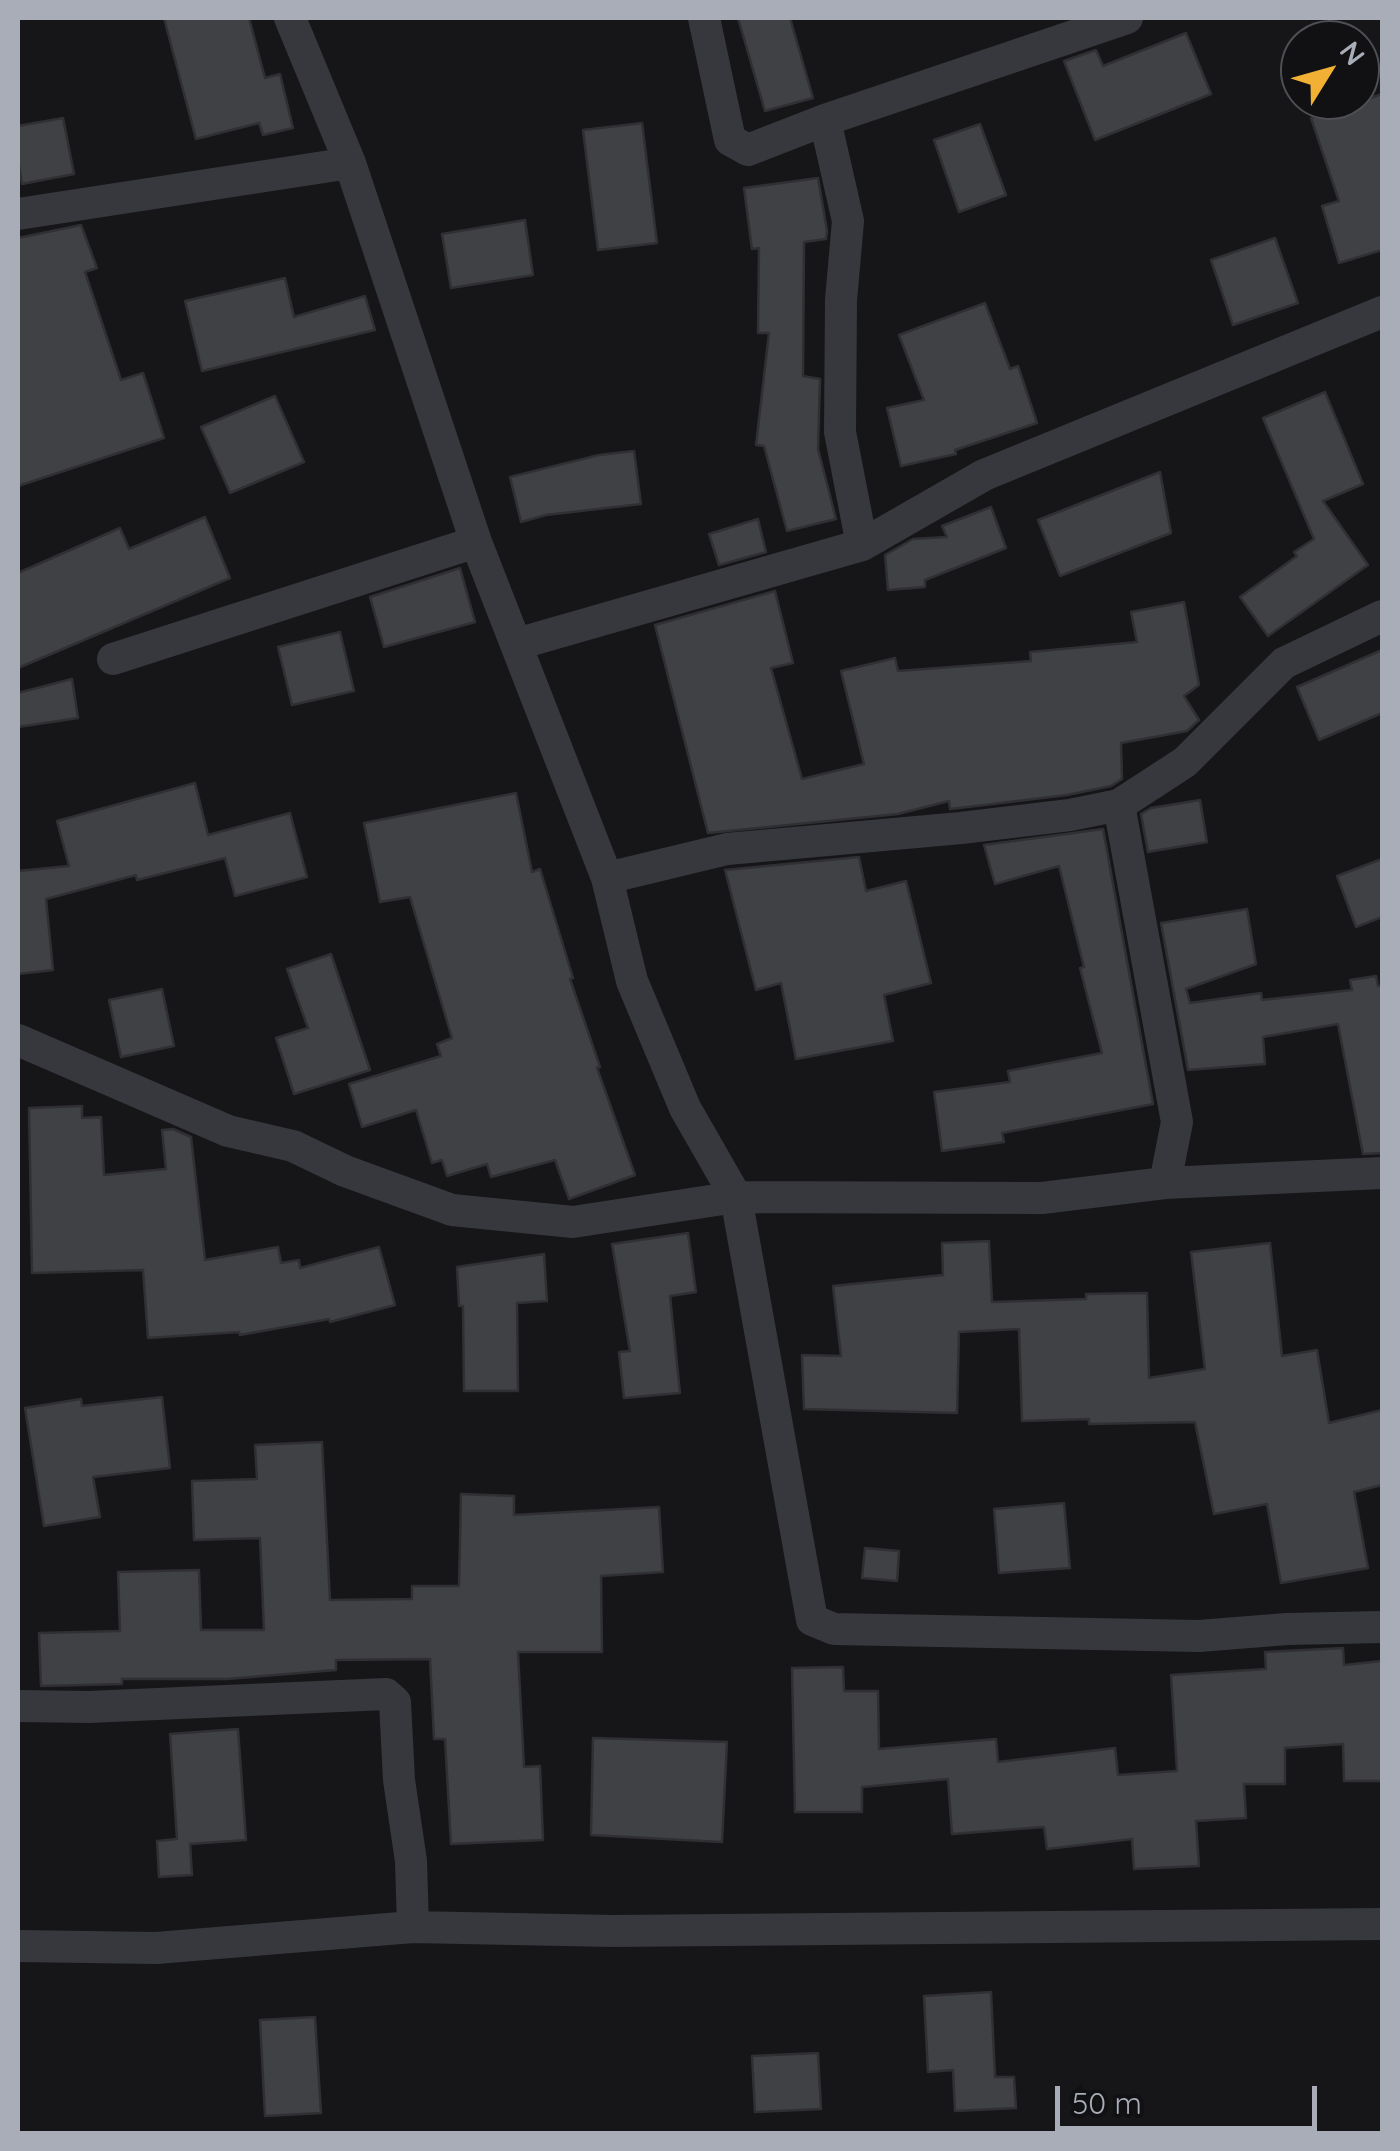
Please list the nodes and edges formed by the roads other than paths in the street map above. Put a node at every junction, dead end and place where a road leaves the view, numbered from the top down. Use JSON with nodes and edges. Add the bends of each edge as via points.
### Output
{"nodes":[{"id":1,"x":290,"y":18,"type":"edge"},
{"id":2,"x":704,"y":18,"type":"edge"},
{"id":3,"x":1127,"y":18,"type":"edge"},
{"id":4,"x":825,"y":120,"type":"junction"},
{"id":5,"x":350,"y":163,"type":"junction"},
{"id":6,"x":18,"y":214,"type":"edge"},
{"id":7,"x":1382,"y":312,"type":"edge"},
{"id":8,"x":476,"y":542,"type":"junction"},
{"id":9,"x":862,"y":545,"type":"junction"},
{"id":10,"x":1382,"y":616,"type":"edge"},
{"id":11,"x":517,"y":644,"type":"junction"},
{"id":12,"x":113,"y":659,"type":"dead end"},
{"id":13,"x":1118,"y":805,"type":"junction"},
{"id":14,"x":607,"y":878,"type":"junction"},
{"id":15,"x":18,"y":1040,"type":"edge"},
{"id":16,"x":1382,"y":1173,"type":"edge"},
{"id":17,"x":1166,"y":1183,"type":"junction"},
{"id":18,"x":736,"y":1197,"type":"junction"},
{"id":19,"x":1382,"y":1628,"type":"edge"},
{"id":20,"x":18,"y":1706,"type":"edge"},
{"id":21,"x":1382,"y":1924,"type":"edge"},
{"id":22,"x":413,"y":1927,"type":"junction"},
{"id":23,"x":18,"y":1946,"type":"edge"}],
"edges":[{"from":1,"to":5,"type":"street"},
{"from":2,"to":4,"type":"street","via":[[730,140],[748,150]]},
{"from":3,"to":4,"type":"street"},
{"from":4,"to":9,"type":"street","via":[[848,221],[840,432]]},
{"from":5,"to":6,"type":"street"},
{"from":5,"to":8,"type":"street"},
{"from":7,"to":9,"type":"street","via":[[984,475]]},
{"from":8,"to":11,"type":"street"},
{"from":8,"to":12,"type":"street"},
{"from":9,"to":11,"type":"street"},
{"from":10,"to":13,"type":"street","via":[[1284,664],[1185,762]]},
{"from":11,"to":14,"type":"street"},
{"from":13,"to":14,"type":"street","via":[[980,826],[728,848]]},
{"from":13,"to":17,"type":"street","via":[[1177,1122]]},
{"from":14,"to":18,"type":"street","via":[[632,981],[685,1108]]},
{"from":15,"to":18,"type":"street","via":[[228,1131],[293,1146],[452,1210],[573,1222]]},
{"from":16,"to":17,"type":"street"},
{"from":17,"to":18,"type":"street","via":[[1042,1198]]},
{"from":18,"to":19,"type":"street","via":[[812,1620],[834,1629],[1199,1636]]},
{"from":20,"to":22,"type":"street","via":[[386,1694],[395,1702]]},
{"from":21,"to":22,"type":"street"},
{"from":22,"to":23,"type":"street","via":[[156,1948]]}]}
